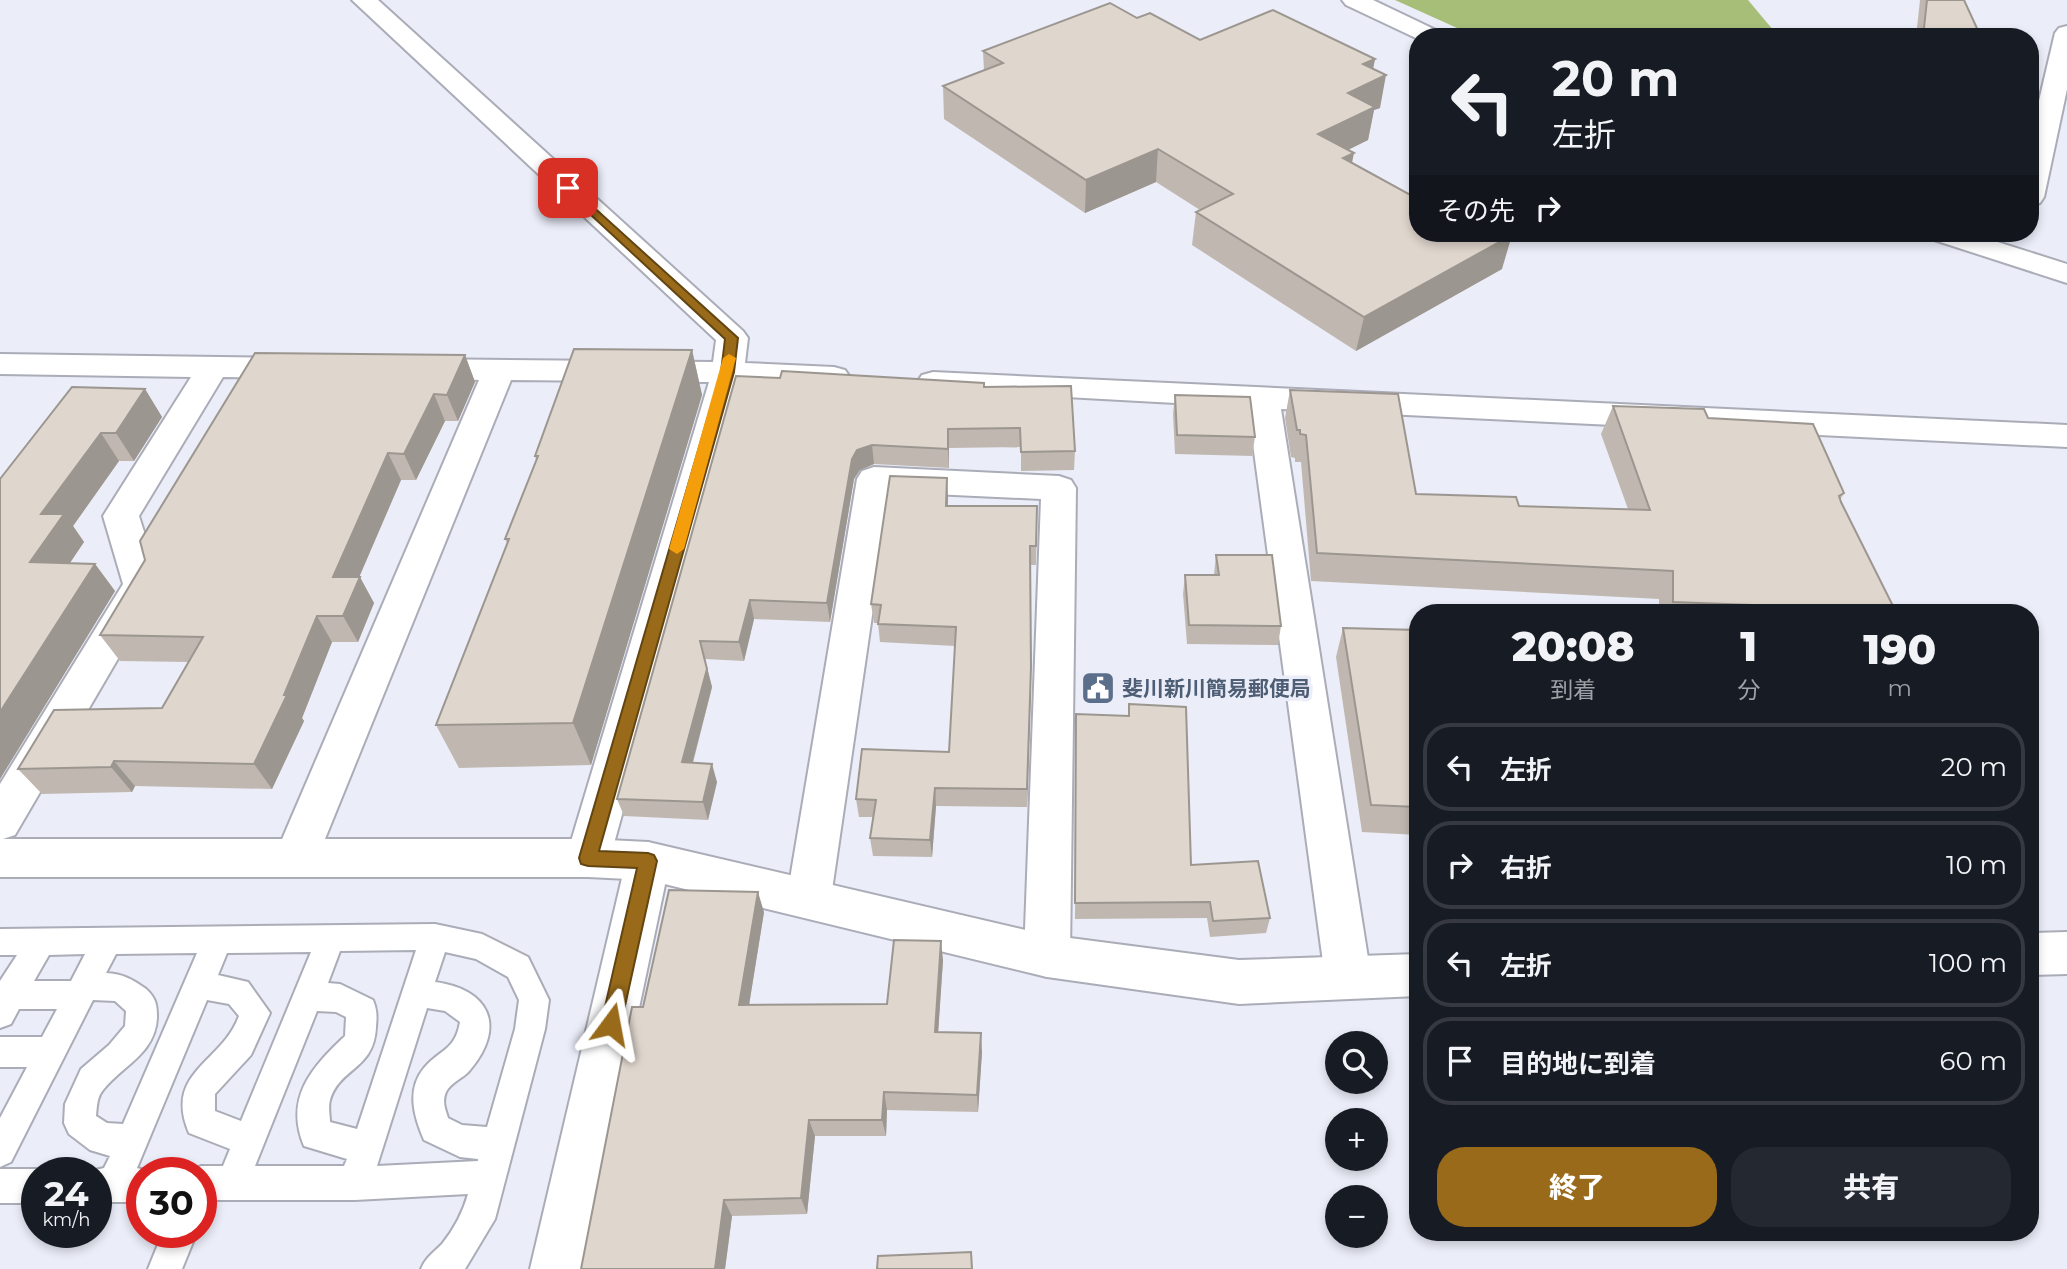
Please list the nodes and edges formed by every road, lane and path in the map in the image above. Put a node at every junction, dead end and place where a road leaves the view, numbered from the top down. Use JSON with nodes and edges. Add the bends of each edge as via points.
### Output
{"nodes":[{"id":1,"x":364,"y":0,"type":"edge"},
{"id":2,"x":1354,"y":0,"type":"edge"},
{"id":3,"x":1413,"y":28,"type":"edge"},
{"id":4,"x":2067,"y":33,"type":"edge"},
{"id":5,"x":2039,"y":157,"type":"edge"},
{"id":6,"x":2000,"y":242,"type":"edge"},
{"id":7,"x":2019,"y":245,"type":"edge"},
{"id":8,"x":2067,"y":274,"type":"edge"},
{"id":9,"x":0,"y":364,"type":"edge"},
{"id":10,"x":213,"y":367,"type":"junction"},
{"id":11,"x":335,"y":368,"type":"edge"},
{"id":12,"x":390,"y":369,"type":"edge"},
{"id":13,"x":499,"y":370,"type":"junction"},
{"id":14,"x":728,"y":372,"type":"junction"},
{"id":15,"x":865,"y":379,"type":"edge"},
{"id":16,"x":906,"y":380,"type":"edge"},
{"id":17,"x":1263,"y":396,"type":"junction"},
{"id":18,"x":2067,"y":436,"type":"edge"},
{"id":19,"x":0,"y":822,"type":"edge"},
{"id":20,"x":0,"y":858,"type":"edge"},
{"id":21,"x":296,"y":858,"type":"junction"},
{"id":22,"x":588,"y":858,"type":"junction"},
{"id":23,"x":648,"y":861,"type":"junction"},
{"id":24,"x":809,"y":897,"type":"junction"},
{"id":25,"x":435,"y":937,"type":"junction"},
{"id":26,"x":331,"y":938,"type":"junction"},
{"id":27,"x":218,"y":939,"type":"junction"},
{"id":28,"x":108,"y":940,"type":"junction"},
{"id":29,"x":41,"y":941,"type":"junction"},
{"id":30,"x":0,"y":942,"type":"edge"},
{"id":31,"x":1047,"y":956,"type":"junction"},
{"id":32,"x":1409,"y":975,"type":"edge"},
{"id":33,"x":1348,"y":977,"type":"junction"},
{"id":34,"x":198,"y":985,"type":"junction"},
{"id":35,"x":83,"y":990,"type":"junction"},
{"id":36,"x":417,"y":993,"type":"junction"},
{"id":37,"x":308,"y":996,"type":"junction"},
{"id":38,"x":3,"y":1001,"type":"edge"},
{"id":39,"x":0,"y":1052,"type":"edge"},
{"id":40,"x":51,"y":1052,"type":"junction"},
{"id":41,"x":11,"y":1109,"type":"edge"},
{"id":42,"x":250,"y":1140,"type":"junction"},
{"id":43,"x":131,"y":1141,"type":"junction"},
{"id":44,"x":499,"y":1144,"type":"junction"},
{"id":45,"x":366,"y":1147,"type":"junction"},
{"id":46,"x":0,"y":1151,"type":"edge"},
{"id":47,"x":489,"y":1177,"type":"junction"},
{"id":48,"x":355,"y":1183,"type":"junction"},
{"id":49,"x":217,"y":1184,"type":"edge"},
{"id":50,"x":117,"y":1185,"type":"edge"},
{"id":51,"x":0,"y":1186,"type":"edge"},
{"id":52,"x":21,"y":1186,"type":"edge"},
{"id":53,"x":174,"y":1248,"type":"edge"},
{"id":54,"x":165,"y":1269,"type":"edge"},
{"id":55,"x":438,"y":1269,"type":"edge"},
{"id":56,"x":557,"y":1269,"type":"edge"}],
"edges":[{"from":1,"to":14,"type":"street","via":[[732,338]]},
{"from":2,"to":3,"type":"street"},
{"from":4,"to":5,"type":"street"},
{"from":6,"to":7,"type":"street"},
{"from":7,"to":8,"type":"street"},
{"from":9,"to":10,"type":"street"},
{"from":10,"to":11,"type":"street"},
{"from":10,"to":19,"type":"street","via":[[121,516],[142,585]]},
{"from":12,"to":13,"type":"street"},
{"from":13,"to":14,"type":"street"},
{"from":13,"to":21,"type":"street"},
{"from":14,"to":15,"type":"street"},
{"from":14,"to":22,"type":"street"},
{"from":16,"to":17,"type":"street"},
{"from":17,"to":18,"type":"street"},
{"from":17,"to":33,"type":"street"},
{"from":20,"to":21,"type":"street"},
{"from":21,"to":22,"type":"street"},
{"from":22,"to":23,"type":"street"},
{"from":23,"to":24,"type":"street"},
{"from":23,"to":56,"type":"street"},
{"from":24,"to":31,"type":"street"},
{"from":24,"to":31,"type":"street","via":[[874,480],[1059,488]]},
{"from":25,"to":26,"type":"lane"},
{"from":25,"to":36,"type":"lane"},
{"from":25,"to":44,"type":"lane","via":[[482,947],[518,967],[534,1000]]},
{"from":26,"to":27,"type":"lane"},
{"from":26,"to":37,"type":"lane"},
{"from":27,"to":28,"type":"lane"},
{"from":27,"to":34,"type":"lane"},
{"from":28,"to":29,"type":"lane"},
{"from":28,"to":35,"type":"lane"},
{"from":29,"to":30,"type":"lane"},
{"from":29,"to":38,"type":"lane"},
{"from":31,"to":33,"type":"street","via":[[1239,982]]},
{"from":32,"to":33,"type":"street"},
{"from":34,"to":42,"type":"lane","via":[[237,992],[255,1013],[247,1037],[227,1061],[206,1076],[197,1101],[200,1122]]},
{"from":34,"to":43,"type":"lane"},
{"from":35,"to":38,"type":"lane"},
{"from":35,"to":40,"type":"lane"},
{"from":35,"to":43,"type":"lane","via":[[121,988],[142,1005],[140,1031],[118,1058],[92,1076],[79,1099],[80,1124],[101,1139]]},
{"from":36,"to":44,"type":"lane","via":[[452,998],[476,1016],[472,1040],[459,1060],[435,1079],[428,1102],[436,1129],[460,1141]]},
{"from":36,"to":45,"type":"lane"},
{"from":37,"to":42,"type":"lane"},
{"from":37,"to":45,"type":"lane","via":[[340,998],[362,1010],[360,1043],[325,1076],[313,1101],[315,1135]]},
{"from":39,"to":40,"type":"lane"},
{"from":40,"to":41,"type":"lane"},
{"from":41,"to":46,"type":"lane"},
{"from":42,"to":49,"type":"lane"},
{"from":43,"to":50,"type":"lane"},
{"from":44,"to":47,"type":"lane"},
{"from":45,"to":48,"type":"lane"},
{"from":47,"to":48,"type":"lane"},
{"from":47,"to":55,"type":"lane","via":[[478,1219],[453,1257]]},
{"from":48,"to":49,"type":"lane"},
{"from":51,"to":52,"type":"lane"},
{"from":53,"to":54,"type":"lane"}]}
